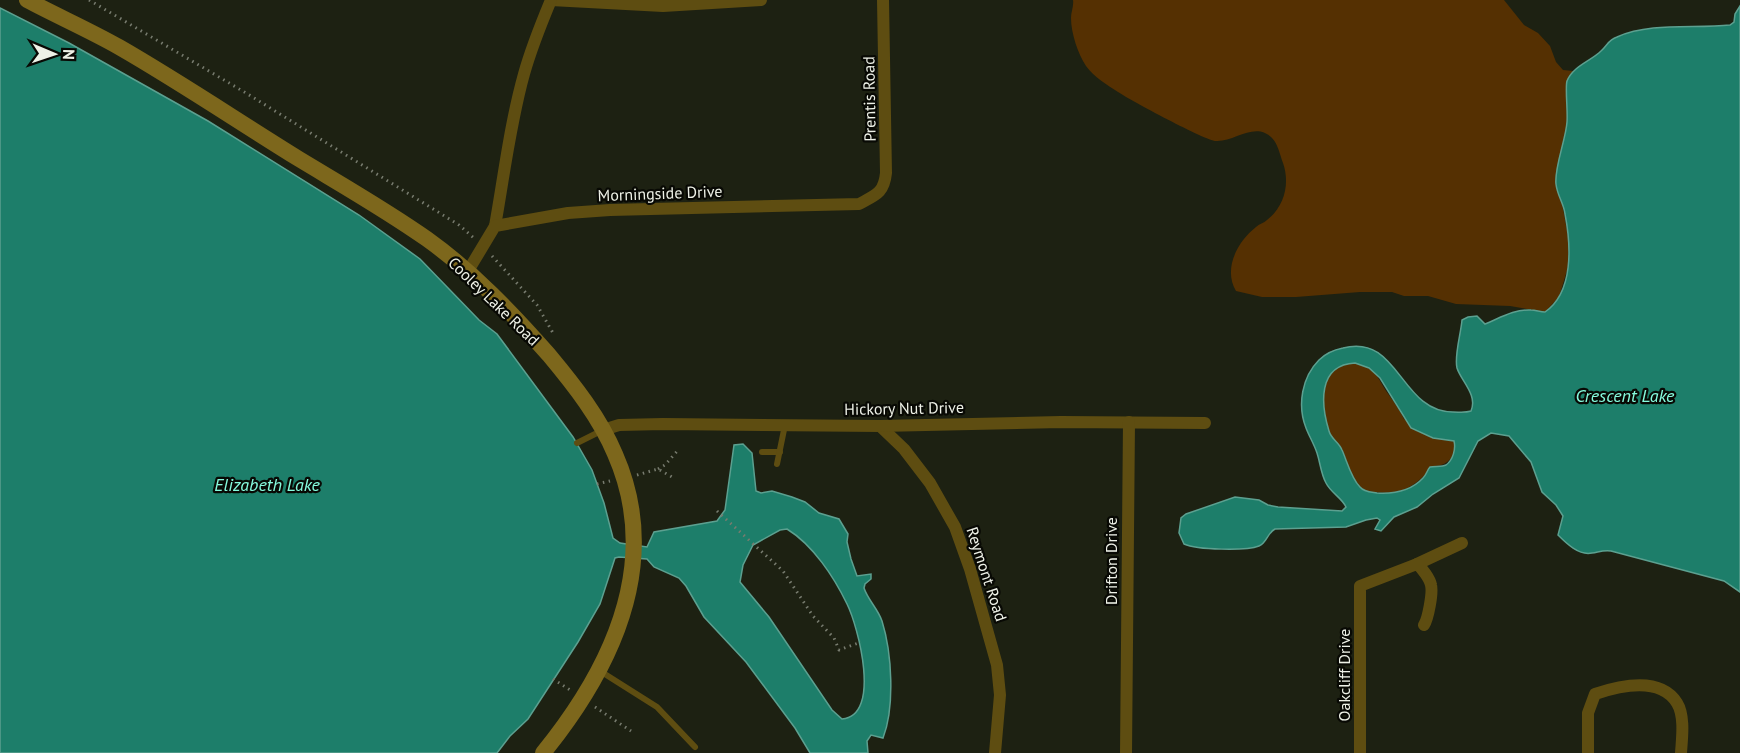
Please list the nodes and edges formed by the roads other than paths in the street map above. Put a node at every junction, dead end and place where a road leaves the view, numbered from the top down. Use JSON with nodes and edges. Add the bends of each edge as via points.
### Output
{"nodes":[{"id":1,"x":27,"y":0,"type":"edge"},
{"id":2,"x":551,"y":0,"type":"edge"},
{"id":3,"x":761,"y":0,"type":"edge"},
{"id":4,"x":883,"y":0,"type":"edge"},
{"id":5,"x":878,"y":194,"type":"joint"},
{"id":6,"x":495,"y":226,"type":"junction"},
{"id":7,"x":468,"y":271,"type":"junction"},
{"id":8,"x":1129,"y":422,"type":"junction"},
{"id":9,"x":1205,"y":423,"type":"dead end"},
{"id":10,"x":786,"y":424,"type":"junction"},
{"id":11,"x":880,"y":426,"type":"junction"},
{"id":12,"x":603,"y":430,"type":"junction"},
{"id":13,"x":577,"y":443,"type":"dead end"},
{"id":14,"x":762,"y":452,"type":"dead end"},
{"id":15,"x":780,"y":452,"type":"junction"},
{"id":16,"x":777,"y":464,"type":"dead end"},
{"id":17,"x":1462,"y":543,"type":"dead end"},
{"id":18,"x":1417,"y":564,"type":"junction"},
{"id":19,"x":1424,"y":625,"type":"dead end"},
{"id":20,"x":600,"y":671,"type":"junction"},
{"id":21,"x":695,"y":747,"type":"dead end"},
{"id":22,"x":998,"y":752,"type":"edge"},
{"id":23,"x":543,"y":753,"type":"edge"},
{"id":24,"x":1126,"y":753,"type":"edge"},
{"id":25,"x":1360,"y":753,"type":"edge"},
{"id":26,"x":1588,"y":753,"type":"edge"},
{"id":27,"x":1681,"y":753,"type":"edge"}],
"edges":[{"from":1,"to":7,"type":"main road","name":"Cooley Lake Road","via":[[118,47],[364,198]]},
{"from":2,"to":3,"type":"street","via":[[663,6]]},
{"from":2,"to":6,"type":"street","via":[[524,75]]},
{"from":4,"to":5,"type":"street","name":"Prentis Road","via":[[886,173],[885,186]]},
{"from":5,"to":6,"type":"street","name":"Morningside Drive","via":[[859,204],[610,210]]},
{"from":6,"to":7,"type":"street"},
{"from":7,"to":12,"type":"main road","name":"Cooley Lake Road","via":[[566,376]]},
{"from":8,"to":9,"type":"street","name":"Hickory Nut Drive"},
{"from":8,"to":11,"type":"street","name":"Hickory Nut Drive"},
{"from":8,"to":24,"type":"street","name":"Drifton Drive"},
{"from":10,"to":11,"type":"street","name":"Hickory Nut Drive"},
{"from":10,"to":12,"type":"street","name":"Hickory Nut Drive","via":[[619,425]]},
{"from":10,"to":15,"type":"lane"},
{"from":11,"to":22,"type":"street","name":"Reymont Road","via":[[930,483],[955,527],[997,665]]},
{"from":12,"to":13,"type":"lane"},
{"from":12,"to":20,"type":"main road","name":"Cooley Lake Road","via":[[625,477],[634,537],[627,604]]},
{"from":14,"to":15,"type":"lane"},
{"from":15,"to":16,"type":"lane"},
{"from":17,"to":18,"type":"street"},
{"from":18,"to":19,"type":"street","via":[[1431,585]]},
{"from":18,"to":25,"type":"street","name":"Oakcliff Drive","via":[[1360,586]]},
{"from":20,"to":21,"type":"lane","via":[[657,707]]},
{"from":20,"to":23,"type":"main road","name":"Cooley Lake Road"},
{"from":26,"to":27,"type":"street","via":[[1588,713],[1595,694],[1640,685],[1664,690],[1677,703],[1683,725]]}]}
